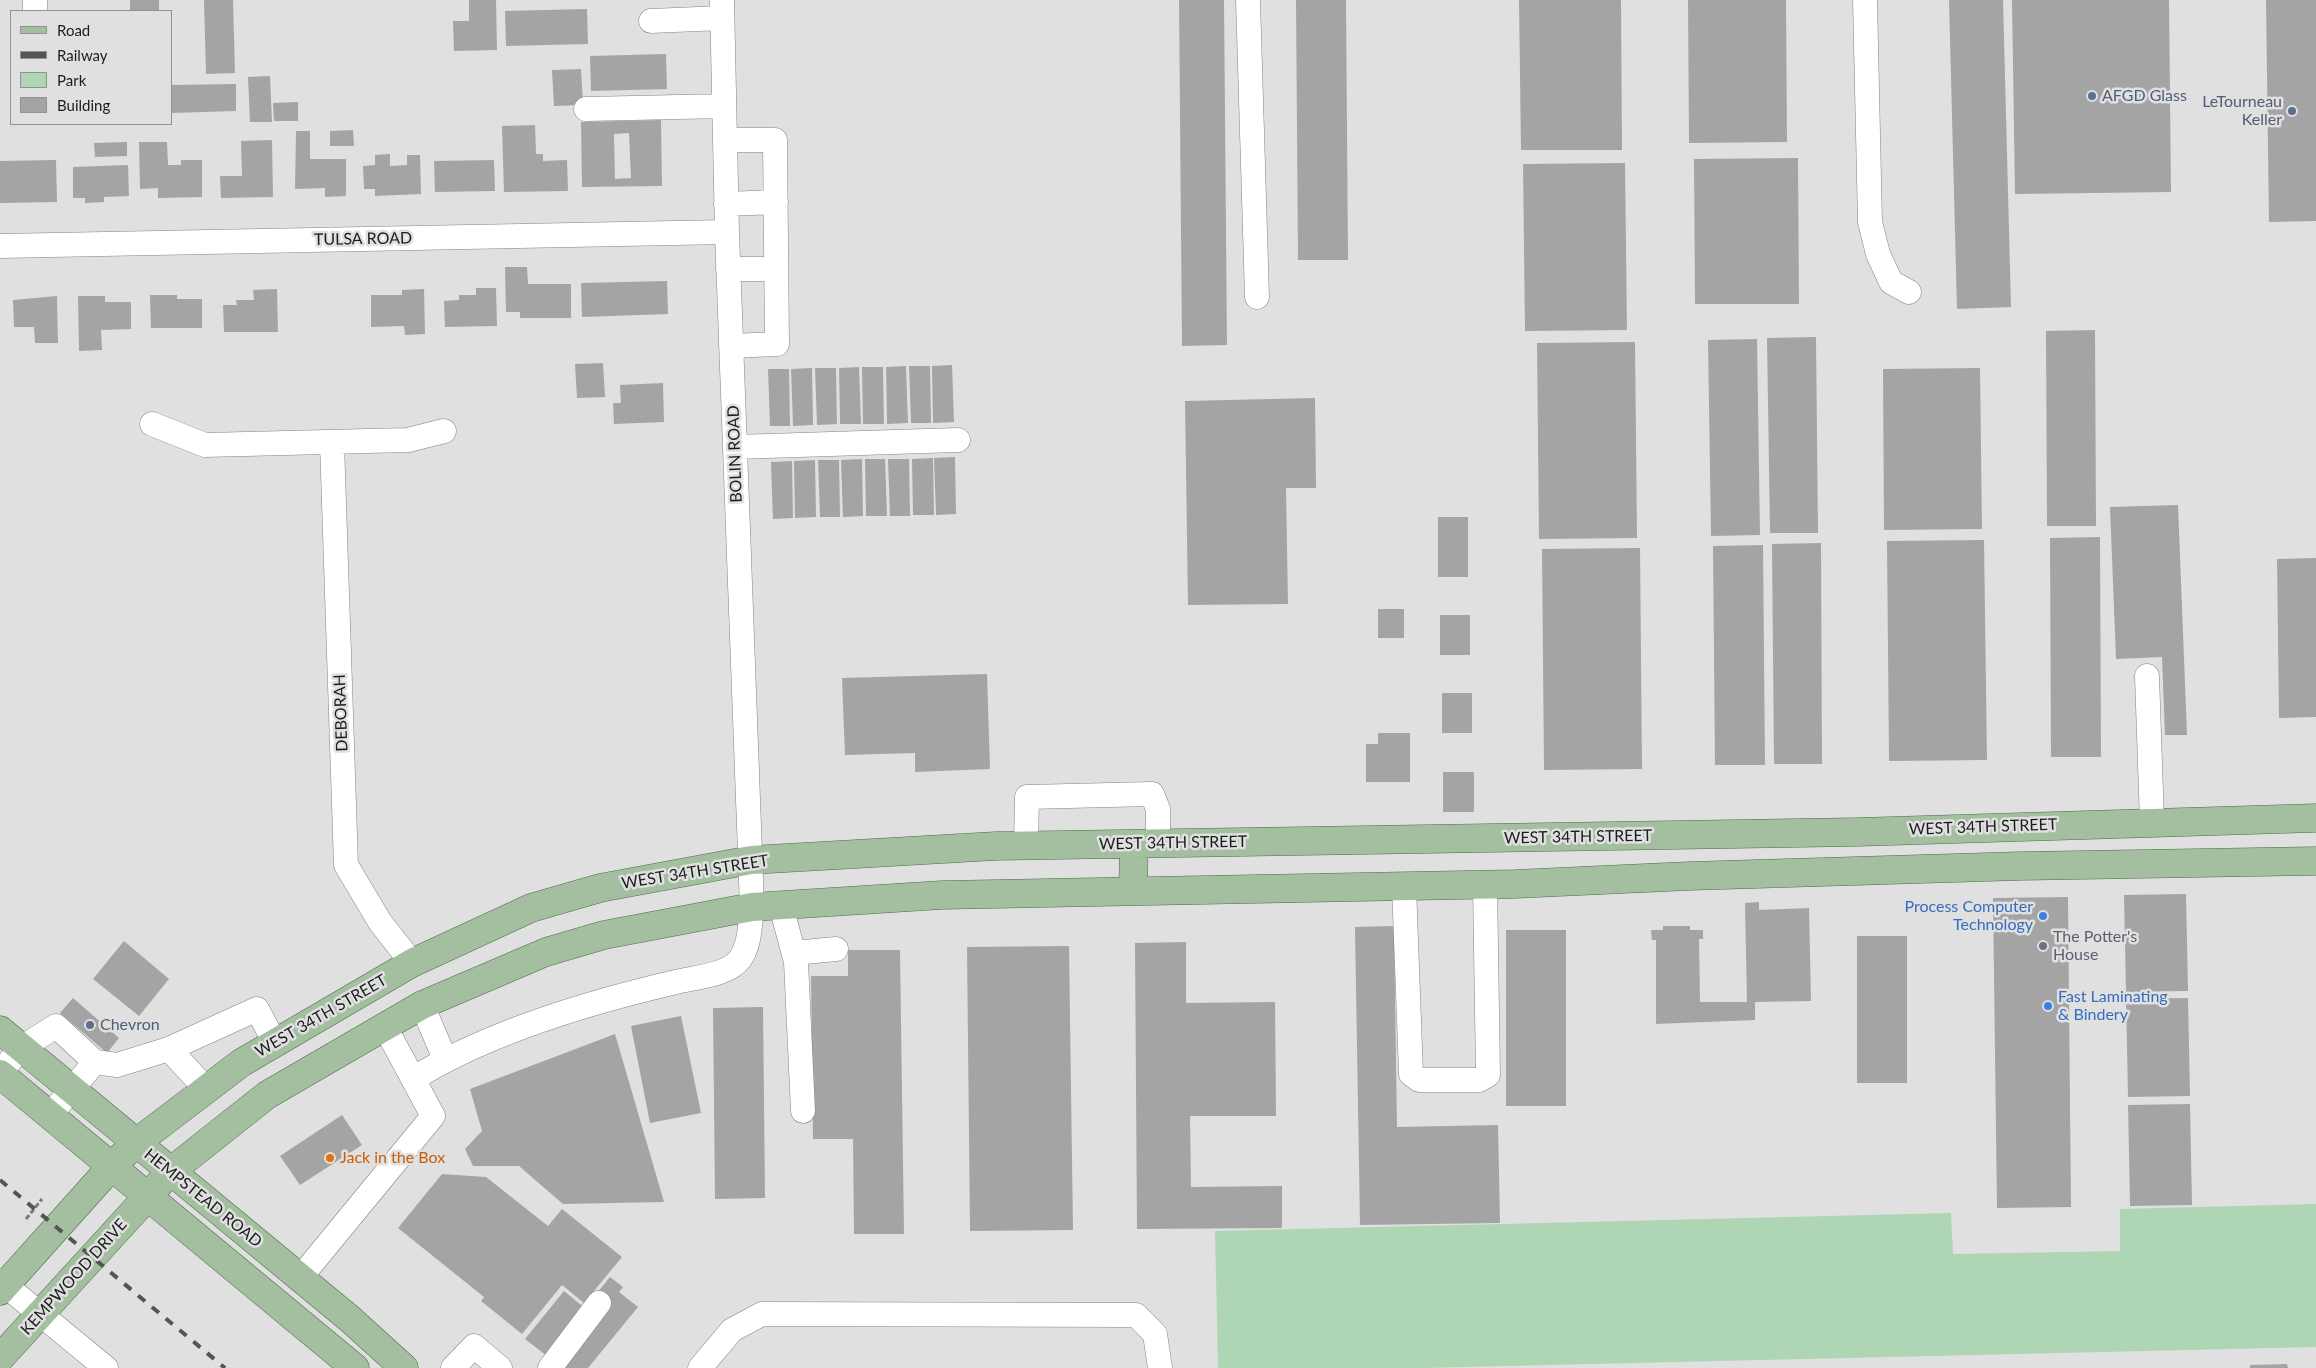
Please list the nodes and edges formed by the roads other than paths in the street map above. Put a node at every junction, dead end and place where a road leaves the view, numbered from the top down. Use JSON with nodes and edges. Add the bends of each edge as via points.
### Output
{"nodes":[{"id":1,"x":1248,"y":0,"type":"edge"},
{"id":2,"x":1865,"y":0,"type":"edge"},
{"id":3,"x":722,"y":9,"type":"edge"},
{"id":4,"x":651,"y":21,"type":"dead end"},
{"id":5,"x":724,"y":106,"type":"junction"},
{"id":6,"x":586,"y":110,"type":"dead end"},
{"id":7,"x":725,"y":140,"type":"junction"},
{"id":8,"x":776,"y":202,"type":"junction"},
{"id":9,"x":726,"y":204,"type":"junction"},
{"id":10,"x":727,"y":232,"type":"junction"},
{"id":11,"x":0,"y":246,"type":"edge"},
{"id":12,"x":728,"y":269,"type":"junction"},
{"id":13,"x":776,"y":269,"type":"junction"},
{"id":14,"x":1909,"y":292,"type":"dead end"},
{"id":15,"x":1257,"y":297,"type":"dead end"},
{"id":16,"x":731,"y":346,"type":"junction"},
{"id":17,"x":152,"y":424,"type":"dead end"},
{"id":18,"x":444,"y":431,"type":"dead end"},
{"id":19,"x":958,"y":440,"type":"dead end"},
{"id":20,"x":332,"y":443,"type":"junction"},
{"id":21,"x":735,"y":447,"type":"junction"},
{"id":22,"x":2147,"y":676,"type":"dead end"},
{"id":23,"x":2316,"y":818,"type":"edge"},
{"id":24,"x":2152,"y":822,"type":"junction"},
{"id":25,"x":1735,"y":834,"type":"junction"},
{"id":26,"x":1146,"y":843,"type":"junction"},
{"id":27,"x":1026,"y":845,"type":"junction"},
{"id":28,"x":751,"y":860,"type":"junction"},
{"id":29,"x":2316,"y":861,"type":"edge"},
{"id":30,"x":1737,"y":874,"type":"junction"},
{"id":31,"x":1485,"y":884,"type":"junction"},
{"id":32,"x":1404,"y":886,"type":"junction"},
{"id":33,"x":1133,"y":890,"type":"junction"},
{"id":34,"x":781,"y":906,"type":"junction"},
{"id":35,"x":752,"y":907,"type":"junction"},
{"id":36,"x":836,"y":949,"type":"dead end"},
{"id":37,"x":794,"y":953,"type":"junction"},
{"id":38,"x":412,"y":963,"type":"junction"},
{"id":39,"x":422,"y":1005,"type":"junction"},
{"id":40,"x":385,"y":1027,"type":"junction"},
{"id":41,"x":0,"y":1030,"type":"edge"},
{"id":42,"x":275,"y":1043,"type":"junction"},
{"id":43,"x":21,"y":1048,"type":"junction"},
{"id":44,"x":169,"y":1049,"type":"junction"},
{"id":45,"x":445,"y":1059,"type":"junction"},
{"id":46,"x":95,"y":1062,"type":"junction"},
{"id":47,"x":0,"y":1073,"type":"edge"},
{"id":48,"x":413,"y":1079,"type":"junction"},
{"id":49,"x":206,"y":1089,"type":"junction"},
{"id":50,"x":72,"y":1090,"type":"junction"},
{"id":51,"x":803,"y":1111,"type":"dead end"},
{"id":52,"x":50,"y":1115,"type":"junction"},
{"id":53,"x":136,"y":1143,"type":"junction"},
{"id":54,"x":112,"y":1166,"type":"junction"},
{"id":55,"x":171,"y":1171,"type":"junction"},
{"id":56,"x":148,"y":1196,"type":"junction"},
{"id":57,"x":300,"y":1278,"type":"junction"},
{"id":58,"x":2,"y":1285,"type":"edge"},
{"id":59,"x":599,"y":1303,"type":"dead end"},
{"id":60,"x":41,"y":1314,"type":"junction"},
{"id":61,"x":0,"y":1358,"type":"edge"},
{"id":62,"x":106,"y":1368,"type":"edge"},
{"id":63,"x":355,"y":1368,"type":"edge"},
{"id":64,"x":404,"y":1368,"type":"edge"},
{"id":65,"x":453,"y":1368,"type":"edge"},
{"id":66,"x":500,"y":1368,"type":"edge"},
{"id":67,"x":550,"y":1368,"type":"edge"},
{"id":68,"x":700,"y":1368,"type":"edge"},
{"id":69,"x":1160,"y":1368,"type":"edge"}],
"edges":[{"from":1,"to":15,"type":"street"},
{"from":2,"to":14,"type":"street","via":[[1870,222],[1878,254],[1892,282]]},
{"from":3,"to":4,"type":"street"},
{"from":3,"to":5,"type":"street","name":"BOLIN ROAD"},
{"from":5,"to":6,"type":"street"},
{"from":5,"to":7,"type":"street","name":"BOLIN ROAD"},
{"from":7,"to":8,"type":"street","via":[[775,140]]},
{"from":7,"to":9,"type":"street","name":"BOLIN ROAD"},
{"from":8,"to":9,"type":"street"},
{"from":8,"to":13,"type":"street"},
{"from":9,"to":10,"type":"street","name":"BOLIN ROAD"},
{"from":10,"to":11,"type":"street","name":"TULSA ROAD"},
{"from":10,"to":12,"type":"street","name":"BOLIN ROAD"},
{"from":12,"to":13,"type":"street"},
{"from":12,"to":16,"type":"street","name":"BOLIN ROAD"},
{"from":13,"to":16,"type":"street","via":[[777,344]]},
{"from":16,"to":21,"type":"street","name":"BOLIN ROAD"},
{"from":17,"to":20,"type":"street","via":[[205,445]]},
{"from":18,"to":20,"type":"street","via":[[408,440]]},
{"from":19,"to":21,"type":"street"},
{"from":20,"to":38,"type":"street","name":"DEBORAH","via":[[346,864],[380,922]]},
{"from":21,"to":28,"type":"street","name":"BOLIN ROAD"},
{"from":22,"to":24,"type":"street"},
{"from":23,"to":24,"type":"main road","name":"WEST 34TH STREET"},
{"from":24,"to":25,"type":"main road","name":"WEST 34TH STREET"},
{"from":25,"to":26,"type":"main road","name":"WEST 34TH STREET"},
{"from":25,"to":30,"type":"main road"},
{"from":26,"to":27,"type":"main road","name":"WEST 34TH STREET"},
{"from":26,"to":27,"type":"street","via":[[1158,809],[1152,794],[1059,795],[1027,797]]},
{"from":26,"to":33,"type":"main road"},
{"from":27,"to":28,"type":"main road","name":"WEST 34TH STREET"},
{"from":28,"to":35,"type":"street","name":"BOLIN ROAD"},
{"from":28,"to":38,"type":"main road","name":"WEST 34TH STREET","via":[[600,888],[530,908]]},
{"from":29,"to":30,"type":"main road"},
{"from":30,"to":31,"type":"main road"},
{"from":31,"to":32,"type":"main road"},
{"from":31,"to":32,"type":"street","via":[[1488,1075],[1479,1080],[1419,1080],[1411,1074]]},
{"from":32,"to":33,"type":"main road"},
{"from":33,"to":34,"type":"main road","via":[[942,895]]},
{"from":34,"to":35,"type":"main road"},
{"from":34,"to":37,"type":"street"},
{"from":35,"to":39,"type":"main road","via":[[604,935],[546,952]]},
{"from":35,"to":45,"type":"street","name":"BOLIN ROAD","via":[[747,942],[739,960],[723,971],[613,997],[489,1040]]},
{"from":36,"to":37,"type":"street"},
{"from":37,"to":51,"type":"street"},
{"from":38,"to":42,"type":"main road","name":"WEST 34TH STREET"},
{"from":39,"to":40,"type":"main road"},
{"from":39,"to":45,"type":"street"},
{"from":40,"to":48,"type":"street"},
{"from":40,"to":55,"type":"main road","via":[[267,1095]]},
{"from":41,"to":43,"type":"main road","name":"HEMPSTEAD ROAD"},
{"from":42,"to":44,"type":"street","via":[[257,1009]]},
{"from":42,"to":49,"type":"main road","name":"WEST 34TH STREET","via":[[241,1062]]},
{"from":43,"to":46,"type":"street","via":[[56,1026]]},
{"from":43,"to":47,"type":"street"},
{"from":43,"to":50,"type":"main road","name":"HEMPSTEAD ROAD"},
{"from":44,"to":46,"type":"street","via":[[117,1065]]},
{"from":44,"to":49,"type":"street"},
{"from":45,"to":48,"type":"street","name":"BOLIN ROAD"},
{"from":46,"to":50,"type":"street"},
{"from":47,"to":52,"type":"main road","name":"HEMPSTEAD ROAD"},
{"from":48,"to":57,"type":"street","via":[[433,1116]]},
{"from":49,"to":53,"type":"main road","name":"WEST 34TH STREET"},
{"from":50,"to":52,"type":"street"},
{"from":50,"to":53,"type":"main road","name":"HEMPSTEAD ROAD"},
{"from":52,"to":54,"type":"main road","name":"HEMPSTEAD ROAD"},
{"from":53,"to":54,"type":"main road","name":"WEST 34TH STREET"},
{"from":53,"to":55,"type":"main road","name":"HEMPSTEAD ROAD"},
{"from":54,"to":56,"type":"main road","name":"HEMPSTEAD ROAD"},
{"from":54,"to":58,"type":"main road"},
{"from":55,"to":56,"type":"main road"},
{"from":55,"to":57,"type":"main road","name":"HEMPSTEAD ROAD"},
{"from":56,"to":60,"type":"main road","name":"KEMPWOOD DRIVE"},
{"from":56,"to":63,"type":"main road","name":"HEMPSTEAD ROAD"},
{"from":57,"to":64,"type":"main road","name":"HEMPSTEAD ROAD"},
{"from":58,"to":60,"type":"street"},
{"from":59,"to":67,"type":"street"},
{"from":60,"to":61,"type":"main road","name":"KEMPWOOD DRIVE"},
{"from":60,"to":62,"type":"street"},
{"from":65,"to":66,"type":"street","via":[[474,1346]]},
{"from":68,"to":69,"type":"street","via":[[732,1330],[762,1314],[772,1314],[1136,1315],[1155,1334]]}]}
